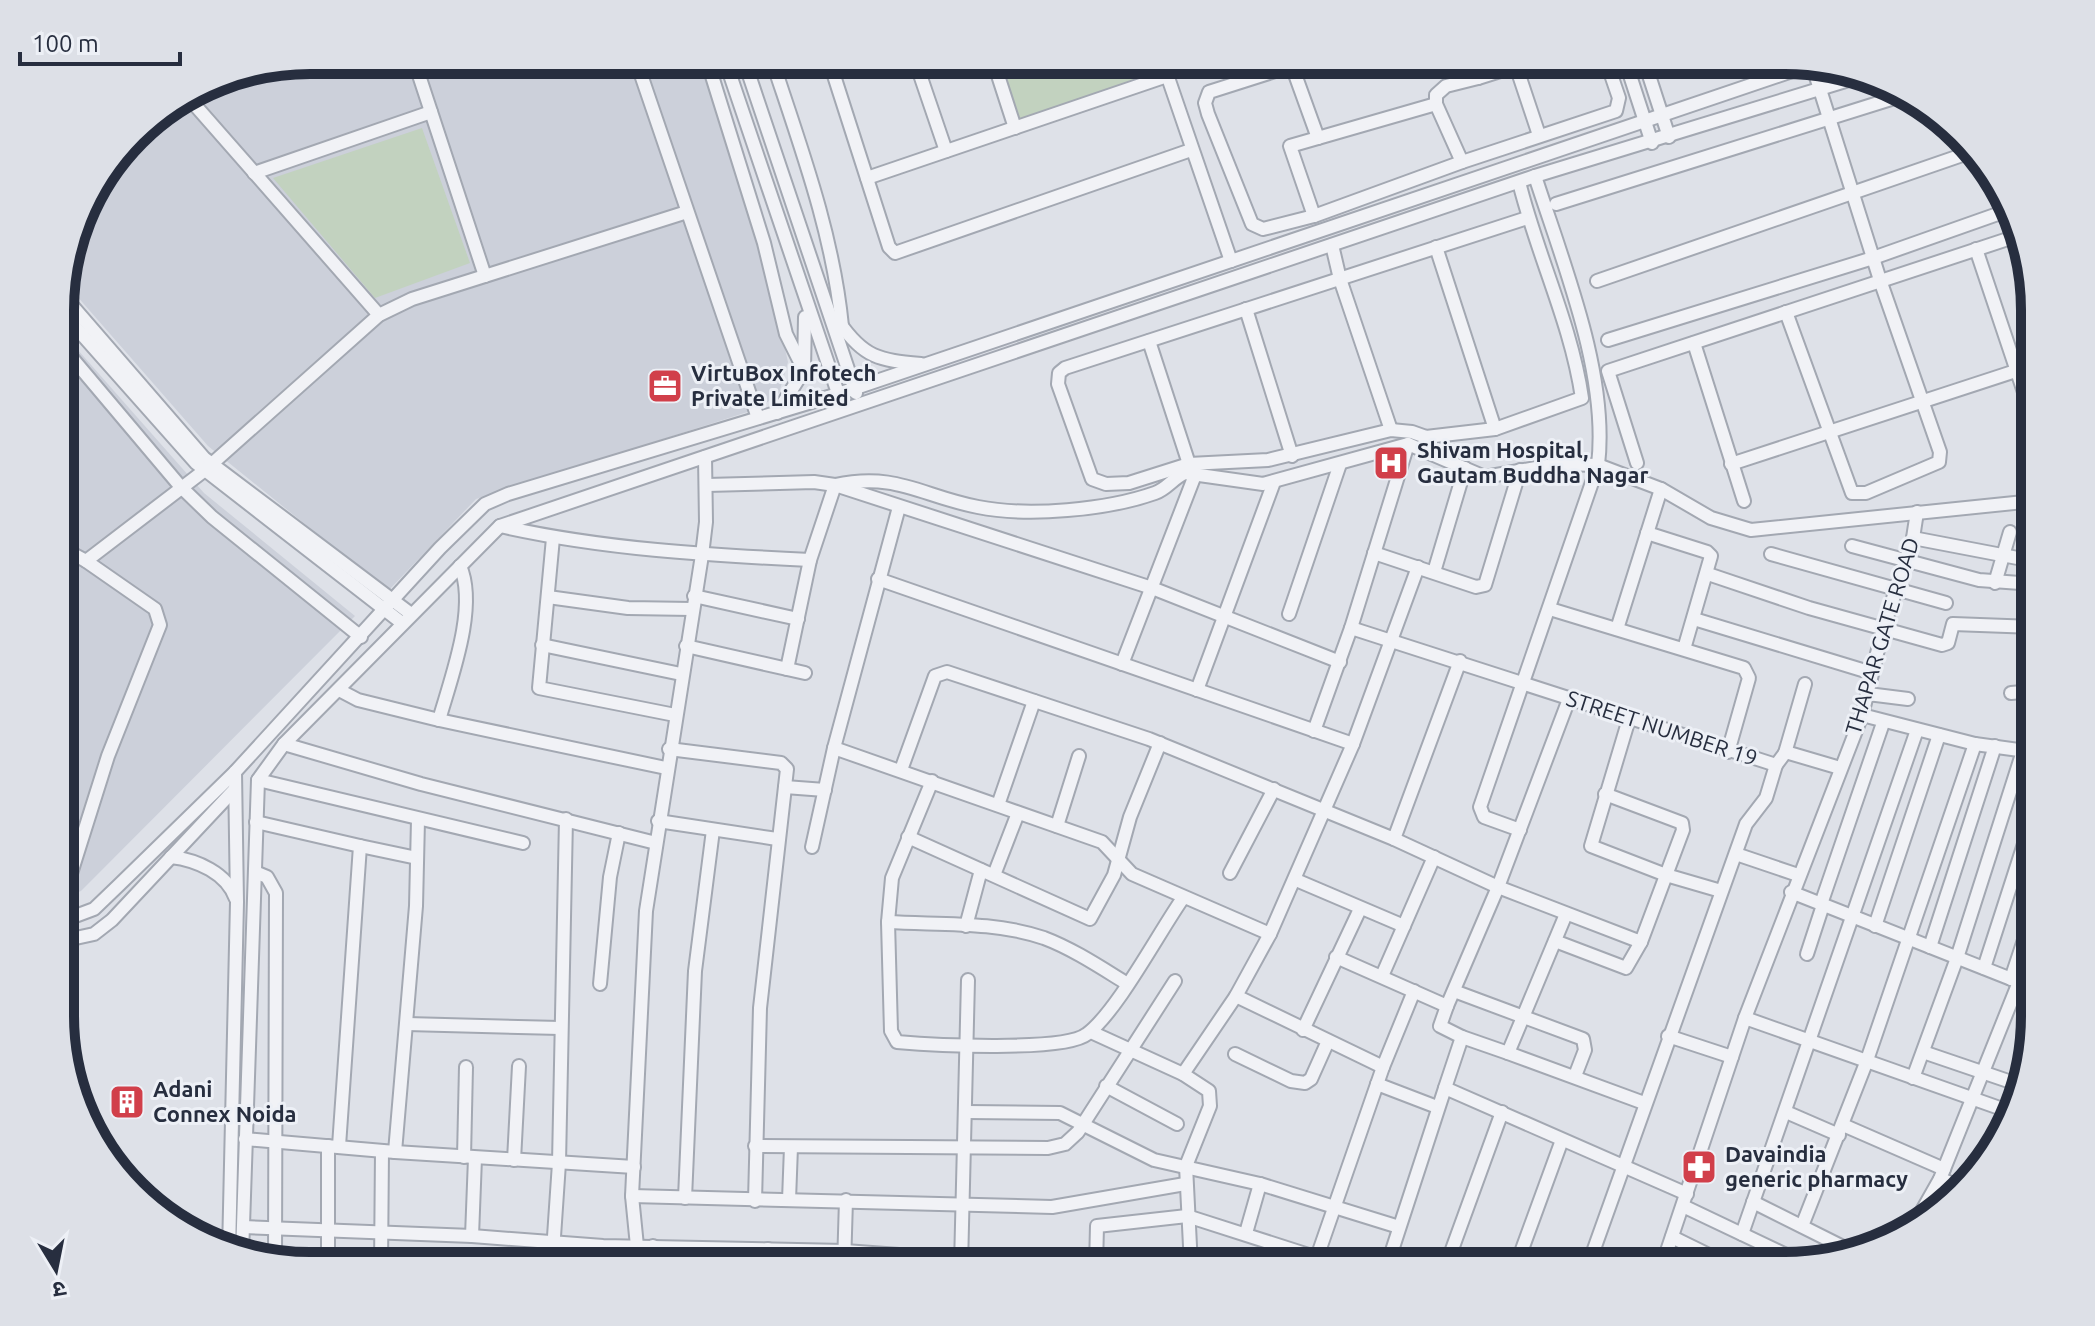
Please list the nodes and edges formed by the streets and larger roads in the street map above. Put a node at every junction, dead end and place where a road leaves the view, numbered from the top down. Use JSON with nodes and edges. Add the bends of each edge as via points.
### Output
{"nodes":[{"id":1,"x":419,"y":74,"type":"edge"},
{"id":2,"x":641,"y":74,"type":"edge"},
{"id":3,"x":711,"y":74,"type":"edge"},
{"id":4,"x":730,"y":74,"type":"edge"},
{"id":5,"x":749,"y":74,"type":"edge"},
{"id":6,"x":777,"y":74,"type":"edge"},
{"id":7,"x":834,"y":74,"type":"edge"},
{"id":8,"x":920,"y":74,"type":"edge"},
{"id":9,"x":998,"y":74,"type":"edge"},
{"id":10,"x":1266,"y":74,"type":"edge"},
{"id":11,"x":1295,"y":74,"type":"edge"},
{"id":12,"x":1476,"y":74,"type":"edge"},
{"id":13,"x":1491,"y":74,"type":"edge"},
{"id":14,"x":1519,"y":74,"type":"edge"},
{"id":15,"x":1611,"y":74,"type":"edge"},
{"id":16,"x":1630,"y":74,"type":"edge"},
{"id":17,"x":1649,"y":74,"type":"edge"},
{"id":18,"x":1782,"y":74,"type":"edge"},
{"id":19,"x":1167,"y":76,"type":"joint"},
{"id":20,"x":1816,"y":76,"type":"edge"},
{"id":21,"x":1478,"y":78,"type":"junction"},
{"id":22,"x":1844,"y":82,"type":"edge"},
{"id":23,"x":1820,"y":89,"type":"junction"},
{"id":24,"x":1892,"y":99,"type":"edge"},
{"id":25,"x":1436,"y":104,"type":"junction"},
{"id":26,"x":194,"y":105,"type":"edge"},
{"id":27,"x":431,"y":112,"type":"junction"},
{"id":28,"x":1663,"y":114,"type":"junction"},
{"id":29,"x":1646,"y":120,"type":"junction"},
{"id":30,"x":1828,"y":120,"type":"junction"},
{"id":31,"x":1015,"y":128,"type":"junction"},
{"id":32,"x":1539,"y":135,"type":"junction"},
{"id":33,"x":1669,"y":137,"type":"junction"},
{"id":34,"x":1318,"y":138,"type":"junction"},
{"id":35,"x":1652,"y":143,"type":"junction"},
{"id":36,"x":1191,"y":150,"type":"junction"},
{"id":37,"x":946,"y":151,"type":"junction"},
{"id":38,"x":1964,"y":155,"type":"edge"},
{"id":39,"x":1462,"y":162,"type":"junction"},
{"id":40,"x":254,"y":173,"type":"junction"},
{"id":41,"x":1535,"y":176,"type":"junction"},
{"id":42,"x":867,"y":178,"type":"junction"},
{"id":43,"x":1519,"y":182,"type":"junction"},
{"id":44,"x":1852,"y":195,"type":"junction"},
{"id":45,"x":1556,"y":204,"type":"dead end"},
{"id":46,"x":687,"y":212,"type":"junction"},
{"id":47,"x":2000,"y":213,"type":"edge"},
{"id":48,"x":1314,"y":216,"type":"junction"},
{"id":49,"x":1527,"y":218,"type":"junction"},
{"id":50,"x":2009,"y":238,"type":"edge"},
{"id":51,"x":1332,"y":245,"type":"junction"},
{"id":52,"x":1436,"y":247,"type":"junction"},
{"id":53,"x":1976,"y":249,"type":"junction"},
{"id":54,"x":1257,"y":252,"type":"junction"},
{"id":55,"x":1873,"y":258,"type":"junction"},
{"id":56,"x":1231,"y":261,"type":"junction"},
{"id":57,"x":1262,"y":268,"type":"junction"},
{"id":58,"x":485,"y":276,"type":"junction"},
{"id":59,"x":1340,"y":279,"type":"junction"},
{"id":60,"x":1880,"y":280,"type":"junction"},
{"id":61,"x":1597,"y":281,"type":"dead end"},
{"id":62,"x":821,"y":297,"type":"junction"},
{"id":63,"x":805,"y":303,"type":"junction"},
{"id":64,"x":74,"y":308,"type":"edge"},
{"id":65,"x":1246,"y":309,"type":"junction"},
{"id":66,"x":1786,"y":312,"type":"junction"},
{"id":67,"x":379,"y":315,"type":"junction"},
{"id":68,"x":74,"y":325,"type":"edge"},
{"id":69,"x":842,"y":326,"type":"junction"},
{"id":70,"x":1608,"y":340,"type":"dead end"},
{"id":71,"x":1149,"y":341,"type":"junction"},
{"id":72,"x":1694,"y":343,"type":"junction"},
{"id":73,"x":74,"y":360,"type":"edge"},
{"id":74,"x":924,"y":365,"type":"junction"},
{"id":75,"x":804,"y":370,"type":"junction"},
{"id":76,"x":2020,"y":370,"type":"edge"},
{"id":77,"x":2016,"y":371,"type":"junction"},
{"id":78,"x":2020,"y":382,"type":"edge"},
{"id":79,"x":855,"y":388,"type":"junction"},
{"id":80,"x":838,"y":394,"type":"junction"},
{"id":81,"x":1921,"y":402,"type":"junction"},
{"id":82,"x":860,"y":404,"type":"junction"},
{"id":83,"x":843,"y":409,"type":"junction"},
{"id":84,"x":777,"y":413,"type":"junction"},
{"id":85,"x":758,"y":418,"type":"junction"},
{"id":86,"x":1495,"y":429,"type":"junction"},
{"id":87,"x":1391,"y":430,"type":"junction"},
{"id":88,"x":1828,"y":434,"type":"junction"},
{"id":89,"x":1408,"y":444,"type":"junction"},
{"id":90,"x":1292,"y":456,"type":"junction"},
{"id":91,"x":705,"y":457,"type":"junction"},
{"id":92,"x":1637,"y":463,"type":"dead end"},
{"id":93,"x":1340,"y":464,"type":"junction"},
{"id":94,"x":1731,"y":464,"type":"junction"},
{"id":95,"x":1598,"y":465,"type":"junction"},
{"id":96,"x":208,"y":467,"type":"junction"},
{"id":97,"x":1465,"y":468,"type":"junction"},
{"id":98,"x":1192,"y":469,"type":"junction"},
{"id":99,"x":1520,"y":470,"type":"junction"},
{"id":100,"x":1274,"y":482,"type":"junction"},
{"id":101,"x":707,"y":485,"type":"junction"},
{"id":102,"x":835,"y":485,"type":"junction"},
{"id":103,"x":180,"y":486,"type":"junction"},
{"id":104,"x":1661,"y":489,"type":"junction"},
{"id":105,"x":1744,"y":501,"type":"dead end"},
{"id":106,"x":2020,"y":502,"type":"edge"},
{"id":107,"x":899,"y":507,"type":"junction"},
{"id":108,"x":1917,"y":512,"type":"junction"},
{"id":109,"x":500,"y":526,"type":"junction"},
{"id":110,"x":2010,"y":532,"type":"dead end"},
{"id":111,"x":1647,"y":533,"type":"junction"},
{"id":112,"x":553,"y":538,"type":"junction"},
{"id":113,"x":1913,"y":538,"type":"junction"},
{"id":114,"x":1852,"y":546,"type":"dead end"},
{"id":115,"x":1374,"y":553,"type":"junction"},
{"id":116,"x":1771,"y":554,"type":"dead end"},
{"id":117,"x":702,"y":555,"type":"junction"},
{"id":118,"x":74,"y":557,"type":"edge"},
{"id":119,"x":2004,"y":557,"type":"junction"},
{"id":120,"x":2020,"y":559,"type":"edge"},
{"id":121,"x":810,"y":560,"type":"junction"},
{"id":122,"x":86,"y":561,"type":"junction"},
{"id":123,"x":1906,"y":562,"type":"junction"},
{"id":124,"x":460,"y":566,"type":"junction"},
{"id":125,"x":1418,"y":567,"type":"junction"},
{"id":126,"x":1434,"y":572,"type":"junction"},
{"id":127,"x":1708,"y":574,"type":"junction"},
{"id":128,"x":878,"y":579,"type":"junction"},
{"id":129,"x":1995,"y":583,"type":"junction"},
{"id":130,"x":2020,"y":584,"type":"edge"},
{"id":131,"x":1152,"y":588,"type":"junction"},
{"id":132,"x":1898,"y":590,"type":"junction"},
{"id":133,"x":548,"y":597,"type":"junction"},
{"id":134,"x":693,"y":602,"type":"junction"},
{"id":135,"x":1946,"y":603,"type":"dead end"},
{"id":136,"x":389,"y":606,"type":"junction"},
{"id":137,"x":1550,"y":609,"type":"junction"},
{"id":138,"x":1289,"y":614,"type":"dead end"},
{"id":139,"x":406,"y":618,"type":"junction"},
{"id":140,"x":798,"y":619,"type":"junction"},
{"id":141,"x":1226,"y":619,"type":"junction"},
{"id":142,"x":1694,"y":619,"type":"junction"},
{"id":143,"x":2020,"y":626,"type":"edge"},
{"id":144,"x":1351,"y":628,"type":"junction"},
{"id":145,"x":1617,"y":629,"type":"junction"},
{"id":146,"x":1883,"y":629,"type":"junction"},
{"id":147,"x":361,"y":637,"type":"junction"},
{"id":148,"x":1392,"y":640,"type":"junction"},
{"id":149,"x":542,"y":645,"type":"junction"},
{"id":150,"x":686,"y":646,"type":"junction"},
{"id":151,"x":1684,"y":649,"type":"junction"},
{"id":152,"x":1460,"y":661,"type":"junction"},
{"id":153,"x":1340,"y":662,"type":"junction"},
{"id":154,"x":1122,"y":664,"type":"junction"},
{"id":155,"x":787,"y":669,"type":"junction"},
{"id":156,"x":805,"y":673,"type":"dead end"},
{"id":157,"x":1872,"y":673,"type":"junction"},
{"id":158,"x":681,"y":674,"type":"junction"},
{"id":159,"x":1526,"y":682,"type":"junction"},
{"id":160,"x":1805,"y":684,"type":"dead end"},
{"id":161,"x":339,"y":690,"type":"junction"},
{"id":162,"x":1197,"y":690,"type":"junction"},
{"id":163,"x":2020,"y":692,"type":"edge"},
{"id":164,"x":2011,"y":693,"type":"dead end"},
{"id":165,"x":1868,"y":694,"type":"junction"},
{"id":166,"x":1569,"y":699,"type":"junction"},
{"id":167,"x":1908,"y":699,"type":"dead end"},
{"id":168,"x":1034,"y":701,"type":"junction"},
{"id":169,"x":675,"y":715,"type":"junction"},
{"id":170,"x":1862,"y":715,"type":"junction"},
{"id":171,"x":1629,"y":719,"type":"junction"},
{"id":172,"x":439,"y":720,"type":"junction"},
{"id":173,"x":1883,"y":723,"type":"junction"},
{"id":174,"x":1917,"y":730,"type":"junction"},
{"id":175,"x":1314,"y":731,"type":"junction"},
{"id":176,"x":1939,"y":735,"type":"junction"},
{"id":177,"x":1160,"y":743,"type":"junction"},
{"id":178,"x":284,"y":744,"type":"junction"},
{"id":179,"x":1353,"y":744,"type":"junction"},
{"id":180,"x":1975,"y":744,"type":"junction"},
{"id":181,"x":1995,"y":746,"type":"junction"},
{"id":182,"x":834,"y":748,"type":"junction"},
{"id":183,"x":669,"y":749,"type":"junction"},
{"id":184,"x":2020,"y":750,"type":"edge"},
{"id":185,"x":1728,"y":752,"type":"junction"},
{"id":186,"x":1785,"y":753,"type":"junction"},
{"id":187,"x":1079,"y":756,"type":"dead end"},
{"id":188,"x":1776,"y":765,"type":"junction"},
{"id":189,"x":666,"y":768,"type":"junction"},
{"id":190,"x":1840,"y":768,"type":"junction"},
{"id":191,"x":901,"y":770,"type":"junction"},
{"id":192,"x":235,"y":772,"type":"junction"},
{"id":193,"x":2020,"y":778,"type":"edge"},
{"id":194,"x":258,"y":780,"type":"junction"},
{"id":195,"x":932,"y":781,"type":"junction"},
{"id":196,"x":785,"y":787,"type":"junction"},
{"id":197,"x":1274,"y":789,"type":"junction"},
{"id":198,"x":234,"y":790,"type":"junction"},
{"id":199,"x":825,"y":790,"type":"junction"},
{"id":200,"x":1605,"y":794,"type":"junction"},
{"id":201,"x":998,"y":805,"type":"junction"},
{"id":202,"x":1324,"y":810,"type":"junction"},
{"id":203,"x":1018,"y":813,"type":"junction"},
{"id":204,"x":566,"y":819,"type":"junction"},
{"id":205,"x":418,"y":820,"type":"junction"},
{"id":206,"x":658,"y":821,"type":"junction"},
{"id":207,"x":256,"y":822,"type":"junction"},
{"id":208,"x":1057,"y":826,"type":"junction"},
{"id":209,"x":713,"y":830,"type":"junction"},
{"id":210,"x":1520,"y":830,"type":"junction"},
{"id":211,"x":619,"y":833,"type":"junction"},
{"id":212,"x":908,"y":837,"type":"junction"},
{"id":213,"x":777,"y":839,"type":"junction"},
{"id":214,"x":1394,"y":839,"type":"junction"},
{"id":215,"x":523,"y":843,"type":"dead end"},
{"id":216,"x":656,"y":843,"type":"junction"},
{"id":217,"x":360,"y":846,"type":"junction"},
{"id":218,"x":812,"y":847,"type":"dead end"},
{"id":219,"x":1736,"y":854,"type":"junction"},
{"id":220,"x":2020,"y":856,"type":"edge"},
{"id":221,"x":171,"y":857,"type":"junction"},
{"id":222,"x":1434,"y":857,"type":"junction"},
{"id":223,"x":417,"y":858,"type":"junction"},
{"id":224,"x":1120,"y":860,"type":"junction"},
{"id":225,"x":74,"y":864,"type":"edge"},
{"id":226,"x":255,"y":872,"type":"junction"},
{"id":227,"x":988,"y":872,"type":"junction"},
{"id":228,"x":1230,"y":873,"type":"dead end"},
{"id":229,"x":1666,"y":875,"type":"junction"},
{"id":230,"x":1798,"y":875,"type":"junction"},
{"id":231,"x":1296,"y":880,"type":"junction"},
{"id":232,"x":1498,"y":887,"type":"junction"},
{"id":233,"x":1721,"y":891,"type":"junction"},
{"id":234,"x":1791,"y":892,"type":"junction"},
{"id":235,"x":1183,"y":898,"type":"junction"},
{"id":236,"x":237,"y":902,"type":"junction"},
{"id":237,"x":1822,"y":905,"type":"junction"},
{"id":238,"x":1360,"y":909,"type":"junction"},
{"id":239,"x":1566,"y":914,"type":"junction"},
{"id":240,"x":74,"y":916,"type":"edge"},
{"id":241,"x":1852,"y":918,"type":"junction"},
{"id":242,"x":888,"y":922,"type":"junction"},
{"id":243,"x":966,"y":926,"type":"junction"},
{"id":244,"x":1404,"y":926,"type":"junction"},
{"id":245,"x":1875,"y":926,"type":"junction"},
{"id":246,"x":1270,"y":934,"type":"junction"},
{"id":247,"x":1907,"y":937,"type":"junction"},
{"id":248,"x":74,"y":938,"type":"edge"},
{"id":249,"x":1555,"y":941,"type":"junction"},
{"id":250,"x":1641,"y":942,"type":"junction"},
{"id":251,"x":1930,"y":947,"type":"junction"},
{"id":252,"x":1807,"y":954,"type":"dead end"},
{"id":253,"x":1336,"y":957,"type":"junction"},
{"id":254,"x":1957,"y":958,"type":"junction"},
{"id":255,"x":2020,"y":962,"type":"edge"},
{"id":256,"x":1984,"y":968,"type":"junction"},
{"id":257,"x":1382,"y":976,"type":"junction"},
{"id":258,"x":968,"y":980,"type":"dead end"},
{"id":259,"x":1175,"y":981,"type":"dead end"},
{"id":260,"x":2015,"y":981,"type":"junction"},
{"id":261,"x":1126,"y":983,"type":"junction"},
{"id":262,"x":2020,"y":983,"type":"edge"},
{"id":263,"x":600,"y":984,"type":"dead end"},
{"id":264,"x":1414,"y":991,"type":"junction"},
{"id":265,"x":1454,"y":991,"type":"junction"},
{"id":266,"x":1236,"y":996,"type":"junction"},
{"id":267,"x":1447,"y":1006,"type":"junction"},
{"id":268,"x":1523,"y":1018,"type":"junction"},
{"id":269,"x":1745,"y":1018,"type":"junction"},
{"id":270,"x":407,"y":1024,"type":"junction"},
{"id":271,"x":560,"y":1028,"type":"junction"},
{"id":272,"x":1303,"y":1030,"type":"junction"},
{"id":273,"x":1091,"y":1032,"type":"junction"},
{"id":274,"x":1668,"y":1036,"type":"junction"},
{"id":275,"x":1462,"y":1037,"type":"junction"},
{"id":276,"x":1328,"y":1041,"type":"junction"},
{"id":277,"x":969,"y":1043,"type":"junction"},
{"id":278,"x":1810,"y":1043,"type":"junction"},
{"id":279,"x":1128,"y":1049,"type":"junction"},
{"id":280,"x":1923,"y":1052,"type":"junction"},
{"id":281,"x":1508,"y":1053,"type":"junction"},
{"id":282,"x":1235,"y":1054,"type":"dead end"},
{"id":283,"x":1732,"y":1057,"type":"junction"},
{"id":284,"x":1866,"y":1063,"type":"junction"},
{"id":285,"x":519,"y":1066,"type":"dead end"},
{"id":286,"x":466,"y":1067,"type":"dead end"},
{"id":287,"x":1383,"y":1067,"type":"junction"},
{"id":288,"x":1985,"y":1073,"type":"junction"},
{"id":289,"x":1183,"y":1074,"type":"junction"},
{"id":290,"x":1575,"y":1076,"type":"junction"},
{"id":291,"x":1913,"y":1078,"type":"junction"},
{"id":292,"x":2011,"y":1082,"type":"edge"},
{"id":293,"x":1377,"y":1084,"type":"junction"},
{"id":294,"x":1106,"y":1086,"type":"junction"},
{"id":295,"x":1445,"y":1088,"type":"junction"},
{"id":296,"x":1974,"y":1101,"type":"junction"},
{"id":297,"x":1644,"y":1103,"type":"junction"},
{"id":298,"x":1437,"y":1107,"type":"junction"},
{"id":299,"x":2002,"y":1109,"type":"edge"},
{"id":300,"x":967,"y":1112,"type":"junction"},
{"id":301,"x":1502,"y":1112,"type":"junction"},
{"id":302,"x":1786,"y":1112,"type":"junction"},
{"id":303,"x":1084,"y":1122,"type":"junction"},
{"id":304,"x":1177,"y":1124,"type":"dead end"},
{"id":305,"x":1841,"y":1130,"type":"junction"},
{"id":306,"x":245,"y":1139,"type":"junction"},
{"id":307,"x":1562,"y":1140,"type":"junction"},
{"id":308,"x":275,"y":1141,"type":"junction"},
{"id":309,"x":334,"y":1146,"type":"junction"},
{"id":310,"x":755,"y":1146,"type":"junction"},
{"id":311,"x":791,"y":1147,"type":"junction"},
{"id":312,"x":965,"y":1148,"type":"junction"},
{"id":313,"x":389,"y":1152,"type":"junction"},
{"id":314,"x":469,"y":1157,"type":"junction"},
{"id":315,"x":514,"y":1160,"type":"junction"},
{"id":316,"x":559,"y":1163,"type":"junction"},
{"id":317,"x":1186,"y":1166,"type":"junction"},
{"id":318,"x":634,"y":1167,"type":"junction"},
{"id":319,"x":1623,"y":1167,"type":"junction"},
{"id":320,"x":1942,"y":1174,"type":"junction"},
{"id":321,"x":1953,"y":1182,"type":"edge"},
{"id":322,"x":1185,"y":1184,"type":"junction"},
{"id":323,"x":1260,"y":1184,"type":"junction"},
{"id":324,"x":632,"y":1196,"type":"junction"},
{"id":325,"x":685,"y":1198,"type":"junction"},
{"id":326,"x":789,"y":1200,"type":"junction"},
{"id":327,"x":846,"y":1200,"type":"junction"},
{"id":328,"x":1685,"y":1200,"type":"junction"},
{"id":329,"x":755,"y":1201,"type":"junction"},
{"id":330,"x":1753,"y":1202,"type":"junction"},
{"id":331,"x":964,"y":1203,"type":"junction"},
{"id":332,"x":1335,"y":1205,"type":"junction"},
{"id":333,"x":1924,"y":1206,"type":"edge"},
{"id":334,"x":1187,"y":1216,"type":"junction"},
{"id":335,"x":1802,"y":1226,"type":"junction"},
{"id":336,"x":243,"y":1227,"type":"junction"},
{"id":337,"x":1399,"y":1227,"type":"junction"},
{"id":338,"x":274,"y":1228,"type":"junction"},
{"id":339,"x":328,"y":1231,"type":"junction"},
{"id":340,"x":381,"y":1232,"type":"junction"},
{"id":341,"x":1246,"y":1233,"type":"junction"},
{"id":342,"x":1742,"y":1234,"type":"junction"},
{"id":343,"x":472,"y":1236,"type":"junction"},
{"id":344,"x":229,"y":1237,"type":"edge"},
{"id":345,"x":1672,"y":1237,"type":"junction"},
{"id":346,"x":242,"y":1241,"type":"edge"},
{"id":347,"x":553,"y":1243,"type":"junction"},
{"id":348,"x":1839,"y":1245,"type":"edge"},
{"id":349,"x":637,"y":1246,"type":"junction"},
{"id":350,"x":653,"y":1246,"type":"junction"},
{"id":351,"x":275,"y":1249,"type":"edge"},
{"id":352,"x":768,"y":1249,"type":"joint"},
{"id":353,"x":845,"y":1251,"type":"junction"},
{"id":354,"x":1096,"y":1251,"type":"edge"},
{"id":355,"x":1190,"y":1251,"type":"edge"},
{"id":356,"x":1290,"y":1251,"type":"edge"},
{"id":357,"x":1319,"y":1251,"type":"edge"},
{"id":358,"x":1392,"y":1251,"type":"edge"},
{"id":359,"x":1451,"y":1251,"type":"edge"},
{"id":360,"x":1521,"y":1251,"type":"edge"},
{"id":361,"x":1593,"y":1251,"type":"edge"},
{"id":362,"x":1667,"y":1251,"type":"edge"},
{"id":363,"x":1701,"y":1251,"type":"edge"},
{"id":364,"x":1778,"y":1251,"type":"edge"},
{"id":365,"x":328,"y":1252,"type":"edge"},
{"id":366,"x":381,"y":1252,"type":"edge"},
{"id":367,"x":553,"y":1252,"type":"edge"},
{"id":368,"x":653,"y":1252,"type":"edge"},
{"id":369,"x":848,"y":1252,"type":"edge"},
{"id":370,"x":962,"y":1252,"type":"edge"}],
"edges":[{"from":1,"to":27,"type":"street"},
{"from":2,"to":46,"type":"street"},
{"from":3,"to":75,"type":"street","via":[[786,334]]},
{"from":4,"to":63,"type":"street"},
{"from":5,"to":62,"type":"street"},
{"from":6,"to":69,"type":"street","via":[[826,227]]},
{"from":7,"to":42,"type":"street"},
{"from":8,"to":37,"type":"street"},
{"from":9,"to":31,"type":"street"},
{"from":10,"to":48,"type":"street","via":[[1209,92],[1205,103],[1252,224],[1263,229]]},
{"from":11,"to":34,"type":"street"},
{"from":12,"to":21,"type":"street"},
{"from":13,"to":21,"type":"street"},
{"from":14,"to":32,"type":"street"},
{"from":15,"to":32,"type":"street","via":[[1619,98],[1616,111]]},
{"from":16,"to":29,"type":"street"},
{"from":17,"to":28,"type":"street"},
{"from":18,"to":28,"type":"street"},
{"from":19,"to":31,"type":"street"},
{"from":19,"to":36,"type":"street"},
{"from":20,"to":23,"type":"street"},
{"from":21,"to":25,"type":"street","via":[[1439,89]]},
{"from":22,"to":23,"type":"street"},
{"from":23,"to":30,"type":"street"},
{"from":23,"to":33,"type":"street"},
{"from":24,"to":30,"type":"street"},
{"from":25,"to":34,"type":"street"},
{"from":25,"to":39,"type":"street"},
{"from":26,"to":40,"type":"street"},
{"from":27,"to":40,"type":"street"},
{"from":27,"to":58,"type":"street"},
{"from":28,"to":29,"type":"street"},
{"from":28,"to":33,"type":"street"},
{"from":29,"to":35,"type":"street"},
{"from":29,"to":54,"type":"street"},
{"from":30,"to":44,"type":"street"},
{"from":30,"to":45,"type":"street"},
{"from":31,"to":37,"type":"street"},
{"from":32,"to":39,"type":"street"},
{"from":33,"to":35,"type":"street"},
{"from":34,"to":48,"type":"street","via":[[1290,146]]},
{"from":35,"to":41,"type":"street"},
{"from":36,"to":42,"type":"street","via":[[895,253]]},
{"from":36,"to":56,"type":"street"},
{"from":37,"to":42,"type":"street"},
{"from":38,"to":44,"type":"street"},
{"from":39,"to":48,"type":"street"},
{"from":40,"to":67,"type":"street"},
{"from":41,"to":43,"type":"street"},
{"from":41,"to":95,"type":"street","via":[[1589,346],[1597,394]]},
{"from":43,"to":49,"type":"street"},
{"from":43,"to":51,"type":"street"},
{"from":44,"to":55,"type":"street"},
{"from":44,"to":61,"type":"street"},
{"from":46,"to":58,"type":"street"},
{"from":46,"to":85,"type":"street"},
{"from":47,"to":55,"type":"street"},
{"from":49,"to":52,"type":"street"},
{"from":49,"to":86,"type":"street","via":[[1576,356],[1582,398]]},
{"from":50,"to":53,"type":"street"},
{"from":51,"to":57,"type":"street"},
{"from":51,"to":59,"type":"street"},
{"from":52,"to":59,"type":"street"},
{"from":52,"to":86,"type":"street"},
{"from":53,"to":60,"type":"street"},
{"from":53,"to":77,"type":"street"},
{"from":54,"to":56,"type":"street"},
{"from":54,"to":57,"type":"street"},
{"from":55,"to":60,"type":"street"},
{"from":55,"to":70,"type":"street"},
{"from":56,"to":74,"type":"street"},
{"from":57,"to":82,"type":"street"},
{"from":58,"to":67,"type":"street"},
{"from":59,"to":65,"type":"street"},
{"from":59,"to":87,"type":"street"},
{"from":60,"to":66,"type":"street"},
{"from":60,"to":81,"type":"street"},
{"from":62,"to":69,"type":"street"},
{"from":62,"to":79,"type":"street"},
{"from":63,"to":75,"type":"street"},
{"from":63,"to":80,"type":"street"},
{"from":64,"to":96,"type":"street"},
{"from":65,"to":71,"type":"street"},
{"from":65,"to":90,"type":"street"},
{"from":66,"to":72,"type":"street"},
{"from":66,"to":88,"type":"street"},
{"from":67,"to":96,"type":"street"},
{"from":68,"to":96,"type":"street"},
{"from":69,"to":74,"type":"street","via":[[877,360]]},
{"from":71,"to":98,"type":"street"},
{"from":71,"to":98,"type":"street","via":[[1065,368],[1058,384],[1092,479],[1129,483]]},
{"from":72,"to":92,"type":"street","via":[[1608,371]]},
{"from":72,"to":94,"type":"street"},
{"from":73,"to":103,"type":"street"},
{"from":74,"to":79,"type":"street"},
{"from":75,"to":84,"type":"street"},
{"from":76,"to":77,"type":"street"},
{"from":77,"to":78,"type":"street"},
{"from":77,"to":81,"type":"street"},
{"from":79,"to":80,"type":"street"},
{"from":79,"to":82,"type":"street"},
{"from":80,"to":83,"type":"street"},
{"from":80,"to":84,"type":"street"},
{"from":81,"to":88,"type":"street"},
{"from":81,"to":88,"type":"street","via":[[1939,462],[1866,493],[1858,495],[1848,488]]},
{"from":82,"to":83,"type":"street"},
{"from":83,"to":91,"type":"street"},
{"from":84,"to":85,"type":"street"},
{"from":85,"to":136,"type":"street","via":[[485,504]]},
{"from":86,"to":87,"type":"street","via":[[1426,437]]},
{"from":87,"to":90,"type":"street"},
{"from":88,"to":94,"type":"street"},
{"from":89,"to":93,"type":"street"},
{"from":89,"to":97,"type":"street","name":"THAPAR GATE ROAD"},
{"from":89,"to":115,"type":"street"},
{"from":90,"to":98,"type":"street"},
{"from":91,"to":101,"type":"street"},
{"from":91,"to":109,"type":"street"},
{"from":93,"to":100,"type":"street"},
{"from":93,"to":138,"type":"street"},
{"from":94,"to":105,"type":"street"},
{"from":95,"to":99,"type":"street","name":"THAPAR GATE ROAD"},
{"from":95,"to":104,"type":"street","name":"THAPAR GATE ROAD"},
{"from":95,"to":137,"type":"street"},
{"from":96,"to":103,"type":"street"},
{"from":96,"to":136,"type":"street"},
{"from":97,"to":99,"type":"street","name":"THAPAR GATE ROAD","via":[[1485,477]]},
{"from":97,"to":126,"type":"street"},
{"from":98,"to":100,"type":"street","via":[[1234,483]]},
{"from":98,"to":102,"type":"street","via":[[1158,493],[1051,512],[976,507],[884,480]]},
{"from":98,"to":131,"type":"street"},
{"from":99,"to":126,"type":"street","via":[[1485,585],[1476,587]]},
{"from":100,"to":141,"type":"street"},
{"from":101,"to":102,"type":"street"},
{"from":101,"to":117,"type":"street"},
{"from":102,"to":107,"type":"street"},
{"from":102,"to":121,"type":"street"},
{"from":103,"to":122,"type":"street"},
{"from":103,"to":147,"type":"street"},
{"from":104,"to":108,"type":"street","name":"THAPAR GATE ROAD","via":[[1711,518],[1751,530]]},
{"from":104,"to":111,"type":"street"},
{"from":106,"to":108,"type":"street"},
{"from":107,"to":128,"type":"street"},
{"from":107,"to":131,"type":"street"},
{"from":108,"to":113,"type":"street","name":"THAPAR GATE ROAD"},
{"from":109,"to":112,"type":"street"},
{"from":109,"to":124,"type":"street"},
{"from":110,"to":119,"type":"street"},
{"from":111,"to":127,"type":"street","via":[[1707,552],[1712,563]]},
{"from":111,"to":145,"type":"street"},
{"from":112,"to":117,"type":"street"},
{"from":112,"to":133,"type":"street"},
{"from":113,"to":119,"type":"street"},
{"from":113,"to":123,"type":"street","name":"THAPAR GATE ROAD"},
{"from":114,"to":123,"type":"street"},
{"from":115,"to":125,"type":"street"},
{"from":115,"to":144,"type":"street"},
{"from":116,"to":132,"type":"street"},
{"from":117,"to":121,"type":"street"},
{"from":117,"to":134,"type":"street"},
{"from":118,"to":122,"type":"street"},
{"from":119,"to":120,"type":"street"},
{"from":119,"to":129,"type":"street"},
{"from":121,"to":140,"type":"street"},
{"from":122,"to":225,"type":"street","via":[[155,609],[160,625],[108,756]]},
{"from":123,"to":129,"type":"street"},
{"from":123,"to":132,"type":"street","name":"THAPAR GATE ROAD"},
{"from":124,"to":139,"type":"street"},
{"from":124,"to":172,"type":"street","via":[[465,617]]},
{"from":125,"to":126,"type":"street"},
{"from":125,"to":148,"type":"street"},
{"from":127,"to":142,"type":"street"},
{"from":127,"to":146,"type":"street"},
{"from":128,"to":154,"type":"street"},
{"from":128,"to":182,"type":"street"},
{"from":129,"to":130,"type":"street"},
{"from":131,"to":141,"type":"street"},
{"from":131,"to":154,"type":"street"},
{"from":132,"to":135,"type":"street"},
{"from":132,"to":146,"type":"street","name":"THAPAR GATE ROAD"},
{"from":133,"to":134,"type":"street","via":[[612,607]]},
{"from":133,"to":149,"type":"street"},
{"from":134,"to":140,"type":"street"},
{"from":134,"to":150,"type":"street"},
{"from":136,"to":139,"type":"street"},
{"from":136,"to":147,"type":"street"},
{"from":137,"to":145,"type":"street"},
{"from":137,"to":159,"type":"street"},
{"from":139,"to":161,"type":"street"},
{"from":140,"to":155,"type":"street"},
{"from":141,"to":153,"type":"street"},
{"from":141,"to":162,"type":"street"},
{"from":142,"to":151,"type":"street"},
{"from":142,"to":157,"type":"street"},
{"from":143,"to":146,"type":"street","via":[[1953,624],[1948,643],[1942,645]]},
{"from":144,"to":148,"type":"street","name":"STREET NUMBER 19"},
{"from":144,"to":153,"type":"street"},
{"from":145,"to":151,"type":"street"},
{"from":146,"to":157,"type":"street","name":"THAPAR GATE ROAD"},
{"from":147,"to":192,"type":"street"},
{"from":148,"to":152,"type":"street","name":"STREET NUMBER 19"},
{"from":148,"to":179,"type":"street"},
{"from":149,"to":158,"type":"street"},
{"from":149,"to":169,"type":"street","via":[[539,688]]},
{"from":150,"to":155,"type":"street"},
{"from":150,"to":158,"type":"street"},
{"from":151,"to":185,"type":"street","via":[[1748,672]]},
{"from":152,"to":159,"type":"street","name":"STREET NUMBER 19"},
{"from":152,"to":214,"type":"street"},
{"from":153,"to":175,"type":"street"},
{"from":154,"to":162,"type":"street"},
{"from":155,"to":156,"type":"street"},
{"from":157,"to":165,"type":"street","name":"THAPAR GATE ROAD"},
{"from":158,"to":169,"type":"street"},
{"from":159,"to":166,"type":"street","name":"STREET NUMBER 19"},
{"from":159,"to":210,"type":"street","via":[[1480,807],[1484,817]]},
{"from":160,"to":186,"type":"street"},
{"from":161,"to":172,"type":"street","via":[[358,700]]},
{"from":161,"to":178,"type":"street"},
{"from":162,"to":175,"type":"street"},
{"from":163,"to":164,"type":"street"},
{"from":165,"to":167,"type":"street"},
{"from":165,"to":170,"type":"street","name":"THAPAR GATE ROAD"},
{"from":166,"to":171,"type":"street","name":"STREET NUMBER 19"},
{"from":166,"to":210,"type":"street"},
{"from":168,"to":177,"type":"street"},
{"from":168,"to":191,"type":"street","via":[[940,672]]},
{"from":168,"to":201,"type":"street"},
{"from":169,"to":183,"type":"street"},
{"from":170,"to":173,"type":"street"},
{"from":170,"to":190,"type":"street","name":"THAPAR GATE ROAD"},
{"from":171,"to":185,"type":"street","name":"STREET NUMBER 19"},
{"from":171,"to":200,"type":"street"},
{"from":172,"to":189,"type":"street"},
{"from":173,"to":174,"type":"street"},
{"from":173,"to":237,"type":"street"},
{"from":174,"to":176,"type":"street"},
{"from":174,"to":241,"type":"street"},
{"from":175,"to":179,"type":"street"},
{"from":176,"to":180,"type":"street"},
{"from":176,"to":245,"type":"street"},
{"from":177,"to":197,"type":"street"},
{"from":177,"to":224,"type":"street","via":[[1130,817]]},
{"from":178,"to":194,"type":"street"},
{"from":178,"to":204,"type":"street"},
{"from":179,"to":202,"type":"street"},
{"from":180,"to":181,"type":"street"},
{"from":180,"to":247,"type":"street"},
{"from":181,"to":184,"type":"street"},
{"from":181,"to":251,"type":"street"},
{"from":182,"to":191,"type":"street"},
{"from":182,"to":199,"type":"street"},
{"from":183,"to":189,"type":"street"},
{"from":183,"to":196,"type":"street","via":[[781,763],[787,769]]},
{"from":185,"to":188,"type":"street","name":"STREET NUMBER 19"},
{"from":186,"to":188,"type":"street","name":"STREET NUMBER 19"},
{"from":186,"to":190,"type":"street","name":"STREET NUMBER 19"},
{"from":187,"to":208,"type":"street"},
{"from":188,"to":219,"type":"street","via":[[1766,798],[1749,817]]},
{"from":189,"to":206,"type":"street"},
{"from":190,"to":230,"type":"street","name":"THAPAR GATE ROAD"},
{"from":191,"to":195,"type":"street"},
{"from":192,"to":198,"type":"street"},
{"from":192,"to":240,"type":"street","via":[[94,909]]},
{"from":193,"to":254,"type":"street"},
{"from":194,"to":205,"type":"street"},
{"from":194,"to":207,"type":"street"},
{"from":195,"to":201,"type":"street"},
{"from":195,"to":212,"type":"street"},
{"from":196,"to":199,"type":"street"},
{"from":196,"to":213,"type":"street"},
{"from":197,"to":202,"type":"street"},
{"from":197,"to":228,"type":"street"},
{"from":198,"to":221,"type":"street"},
{"from":198,"to":236,"type":"street"},
{"from":199,"to":218,"type":"street"},
{"from":200,"to":229,"type":"street","via":[[1591,846]]},
{"from":200,"to":229,"type":"street","via":[[1682,823]]},
{"from":201,"to":203,"type":"street"},
{"from":202,"to":214,"type":"street"},
{"from":202,"to":231,"type":"street"},
{"from":203,"to":208,"type":"street"},
{"from":203,"to":227,"type":"street"},
{"from":204,"to":211,"type":"street"},
{"from":204,"to":271,"type":"street"},
{"from":205,"to":215,"type":"street"},
{"from":205,"to":223,"type":"street"},
{"from":206,"to":209,"type":"street"},
{"from":206,"to":216,"type":"street"},
{"from":207,"to":217,"type":"street"},
{"from":207,"to":226,"type":"street"},
{"from":208,"to":224,"type":"street","via":[[1102,842]]},
{"from":209,"to":213,"type":"street"},
{"from":209,"to":325,"type":"street","via":[[695,971]]},
{"from":210,"to":232,"type":"street"},
{"from":211,"to":216,"type":"street"},
{"from":211,"to":263,"type":"street"},
{"from":212,"to":227,"type":"street"},
{"from":212,"to":242,"type":"street","via":[[892,878]]},
{"from":213,"to":310,"type":"street","via":[[760,1008]]},
{"from":214,"to":222,"type":"street"},
{"from":216,"to":318,"type":"street","via":[[646,911]]},
{"from":217,"to":223,"type":"street"},
{"from":217,"to":309,"type":"street"},
{"from":219,"to":230,"type":"street"},
{"from":219,"to":233,"type":"street"},
{"from":220,"to":256,"type":"street"},
{"from":221,"to":236,"type":"street","via":[[194,862],[220,877]]},
{"from":221,"to":248,"type":"street","via":[[112,920],[94,934]]},
{"from":222,"to":232,"type":"street"},
{"from":222,"to":244,"type":"street"},
{"from":223,"to":270,"type":"street"},
{"from":224,"to":227,"type":"street","via":[[1090,919]]},
{"from":224,"to":235,"type":"street","via":[[1132,874]]},
{"from":226,"to":306,"type":"street"},
{"from":226,"to":308,"type":"street","via":[[267,877],[276,893]]},
{"from":227,"to":243,"type":"street"},
{"from":229,"to":233,"type":"street"},
{"from":229,"to":250,"type":"street"},
{"from":230,"to":234,"type":"street","name":"THAPAR GATE ROAD"},
{"from":231,"to":238,"type":"street"},
{"from":231,"to":246,"type":"street"},
{"from":232,"to":239,"type":"street"},
{"from":232,"to":265,"type":"street"},
{"from":233,"to":274,"type":"street"},
{"from":234,"to":237,"type":"street"},
{"from":234,"to":269,"type":"street","name":"THAPAR GATE ROAD"},
{"from":235,"to":246,"type":"street"},
{"from":235,"to":261,"type":"street"},
{"from":236,"to":344,"type":"street"},
{"from":237,"to":241,"type":"street"},
{"from":237,"to":252,"type":"street"},
{"from":238,"to":244,"type":"street"},
{"from":238,"to":253,"type":"street"},
{"from":239,"to":249,"type":"street"},
{"from":239,"to":250,"type":"street"},
{"from":241,"to":245,"type":"street"},
{"from":241,"to":278,"type":"street"},
{"from":242,"to":243,"type":"street"},
{"from":242,"to":277,"type":"street","via":[[892,1037],[903,1042]]},
{"from":243,"to":261,"type":"street","via":[[1042,938]]},
{"from":244,"to":257,"type":"street"},
{"from":245,"to":247,"type":"street"},
{"from":246,"to":266,"type":"street"},
{"from":247,"to":251,"type":"street"},
{"from":247,"to":284,"type":"street"},
{"from":249,"to":250,"type":"street","via":[[1626,968]]},
{"from":249,"to":268,"type":"street"},
{"from":251,"to":254,"type":"street"},
{"from":253,"to":257,"type":"street"},
{"from":253,"to":272,"type":"street"},
{"from":254,"to":256,"type":"street"},
{"from":254,"to":280,"type":"street"},
{"from":255,"to":260,"type":"street"},
{"from":256,"to":260,"type":"street"},
{"from":257,"to":264,"type":"street"},
{"from":258,"to":277,"type":"street"},
{"from":259,"to":279,"type":"street"},
{"from":260,"to":262,"type":"street"},
{"from":260,"to":288,"type":"street"},
{"from":261,"to":273,"type":"street"},
{"from":264,"to":267,"type":"street"},
{"from":264,"to":287,"type":"street"},
{"from":265,"to":267,"type":"street"},
{"from":265,"to":268,"type":"street"},
{"from":266,"to":272,"type":"street"},
{"from":266,"to":289,"type":"street"},
{"from":267,"to":275,"type":"street","via":[[1440,1026]]},
{"from":268,"to":281,"type":"street"},
{"from":268,"to":290,"type":"street","via":[[1583,1039],[1585,1050]]},
{"from":269,"to":278,"type":"street"},
{"from":269,"to":283,"type":"street","name":"THAPAR GATE ROAD"},
{"from":270,"to":271,"type":"street"},
{"from":270,"to":313,"type":"street"},
{"from":271,"to":316,"type":"street"},
{"from":272,"to":276,"type":"street"},
{"from":273,"to":277,"type":"street","via":[[1065,1044]]},
{"from":273,"to":279,"type":"street"},
{"from":274,"to":283,"type":"street"},
{"from":274,"to":297,"type":"street"},
{"from":275,"to":281,"type":"street"},
{"from":275,"to":295,"type":"street"},
{"from":276,"to":282,"type":"street","via":[[1305,1083]]},
{"from":276,"to":287,"type":"street"},
{"from":277,"to":300,"type":"street"},
{"from":278,"to":284,"type":"street"},
{"from":278,"to":302,"type":"street"},
{"from":279,"to":289,"type":"street"},
{"from":279,"to":294,"type":"street"},
{"from":280,"to":288,"type":"street"},
{"from":280,"to":291,"type":"street"},
{"from":281,"to":290,"type":"street"},
{"from":283,"to":328,"type":"street","name":"THAPAR GATE ROAD"},
{"from":284,"to":291,"type":"street"},
{"from":284,"to":305,"type":"street"},
{"from":285,"to":315,"type":"street"},
{"from":286,"to":314,"type":"street"},
{"from":287,"to":293,"type":"street"},
{"from":288,"to":292,"type":"street"},
{"from":288,"to":296,"type":"street"},
{"from":289,"to":317,"type":"street","via":[[1211,1097]]},
{"from":290,"to":297,"type":"street"},
{"from":291,"to":296,"type":"street"},
{"from":293,"to":298,"type":"street"},
{"from":293,"to":332,"type":"street"},
{"from":294,"to":303,"type":"street"},
{"from":294,"to":304,"type":"street"},
{"from":295,"to":298,"type":"street"},
{"from":295,"to":301,"type":"street"},
{"from":296,"to":299,"type":"street"},
{"from":296,"to":320,"type":"street"},
{"from":297,"to":319,"type":"street"},
{"from":298,"to":337,"type":"street"},
{"from":300,"to":303,"type":"street","via":[[1041,1111]]},
{"from":300,"to":312,"type":"street"},
{"from":301,"to":307,"type":"street"},
{"from":301,"to":359,"type":"street"},
{"from":302,"to":305,"type":"street"},
{"from":302,"to":330,"type":"street"},
{"from":303,"to":312,"type":"street","via":[[1065,1144]]},
{"from":303,"to":317,"type":"street","via":[[1154,1160]]},
{"from":305,"to":320,"type":"street"},
{"from":305,"to":335,"type":"street"},
{"from":306,"to":308,"type":"street"},
{"from":306,"to":336,"type":"street"},
{"from":307,"to":319,"type":"street"},
{"from":307,"to":360,"type":"street"},
{"from":308,"to":309,"type":"street"},
{"from":308,"to":338,"type":"street"},
{"from":309,"to":313,"type":"street"},
{"from":309,"to":339,"type":"street"},
{"from":310,"to":311,"type":"street"},
{"from":310,"to":329,"type":"street"},
{"from":311,"to":312,"type":"street"},
{"from":311,"to":326,"type":"street"},
{"from":312,"to":331,"type":"street"},
{"from":313,"to":314,"type":"street"},
{"from":313,"to":340,"type":"street"},
{"from":314,"to":315,"type":"street"},
{"from":314,"to":343,"type":"street"},
{"from":315,"to":316,"type":"street"},
{"from":316,"to":318,"type":"street"},
{"from":316,"to":347,"type":"street"},
{"from":317,"to":322,"type":"street"},
{"from":317,"to":323,"type":"street"},
{"from":318,"to":324,"type":"street"},
{"from":319,"to":328,"type":"street"},
{"from":319,"to":361,"type":"street"},
{"from":320,"to":321,"type":"street"},
{"from":320,"to":333,"type":"street"},
{"from":322,"to":331,"type":"street","via":[[1081,1204]]},
{"from":322,"to":334,"type":"street"},
{"from":323,"to":332,"type":"street"},
{"from":323,"to":341,"type":"street"},
{"from":324,"to":325,"type":"street"},
{"from":324,"to":349,"type":"street"},
{"from":325,"to":329,"type":"street"},
{"from":326,"to":327,"type":"street"},
{"from":326,"to":329,"type":"street"},
{"from":327,"to":331,"type":"street"},
{"from":327,"to":353,"type":"street"},
{"from":328,"to":342,"type":"street"},
{"from":328,"to":345,"type":"street","name":"THAPAR GATE ROAD"},
{"from":330,"to":335,"type":"street"},
{"from":330,"to":342,"type":"street"},
{"from":331,"to":370,"type":"street"},
{"from":332,"to":337,"type":"street"},
{"from":332,"to":357,"type":"street"},
{"from":334,"to":341,"type":"street"},
{"from":334,"to":354,"type":"street","via":[[1097,1226]]},
{"from":334,"to":355,"type":"street"},
{"from":335,"to":348,"type":"street"},
{"from":336,"to":338,"type":"street"},
{"from":336,"to":346,"type":"street"},
{"from":337,"to":358,"type":"street"},
{"from":338,"to":339,"type":"street"},
{"from":338,"to":351,"type":"street"},
{"from":339,"to":340,"type":"street"},
{"from":339,"to":365,"type":"street"},
{"from":340,"to":343,"type":"street"},
{"from":340,"to":366,"type":"street"},
{"from":341,"to":356,"type":"street"},
{"from":342,"to":364,"type":"street"},
{"from":343,"to":347,"type":"street"},
{"from":345,"to":362,"type":"street","name":"THAPAR GATE ROAD"},
{"from":345,"to":363,"type":"street"},
{"from":347,"to":349,"type":"street"},
{"from":347,"to":367,"type":"street"},
{"from":349,"to":350,"type":"street"},
{"from":350,"to":352,"type":"street"},
{"from":350,"to":368,"type":"street"},
{"from":352,"to":353,"type":"street"},
{"from":353,"to":369,"type":"street"}]}
